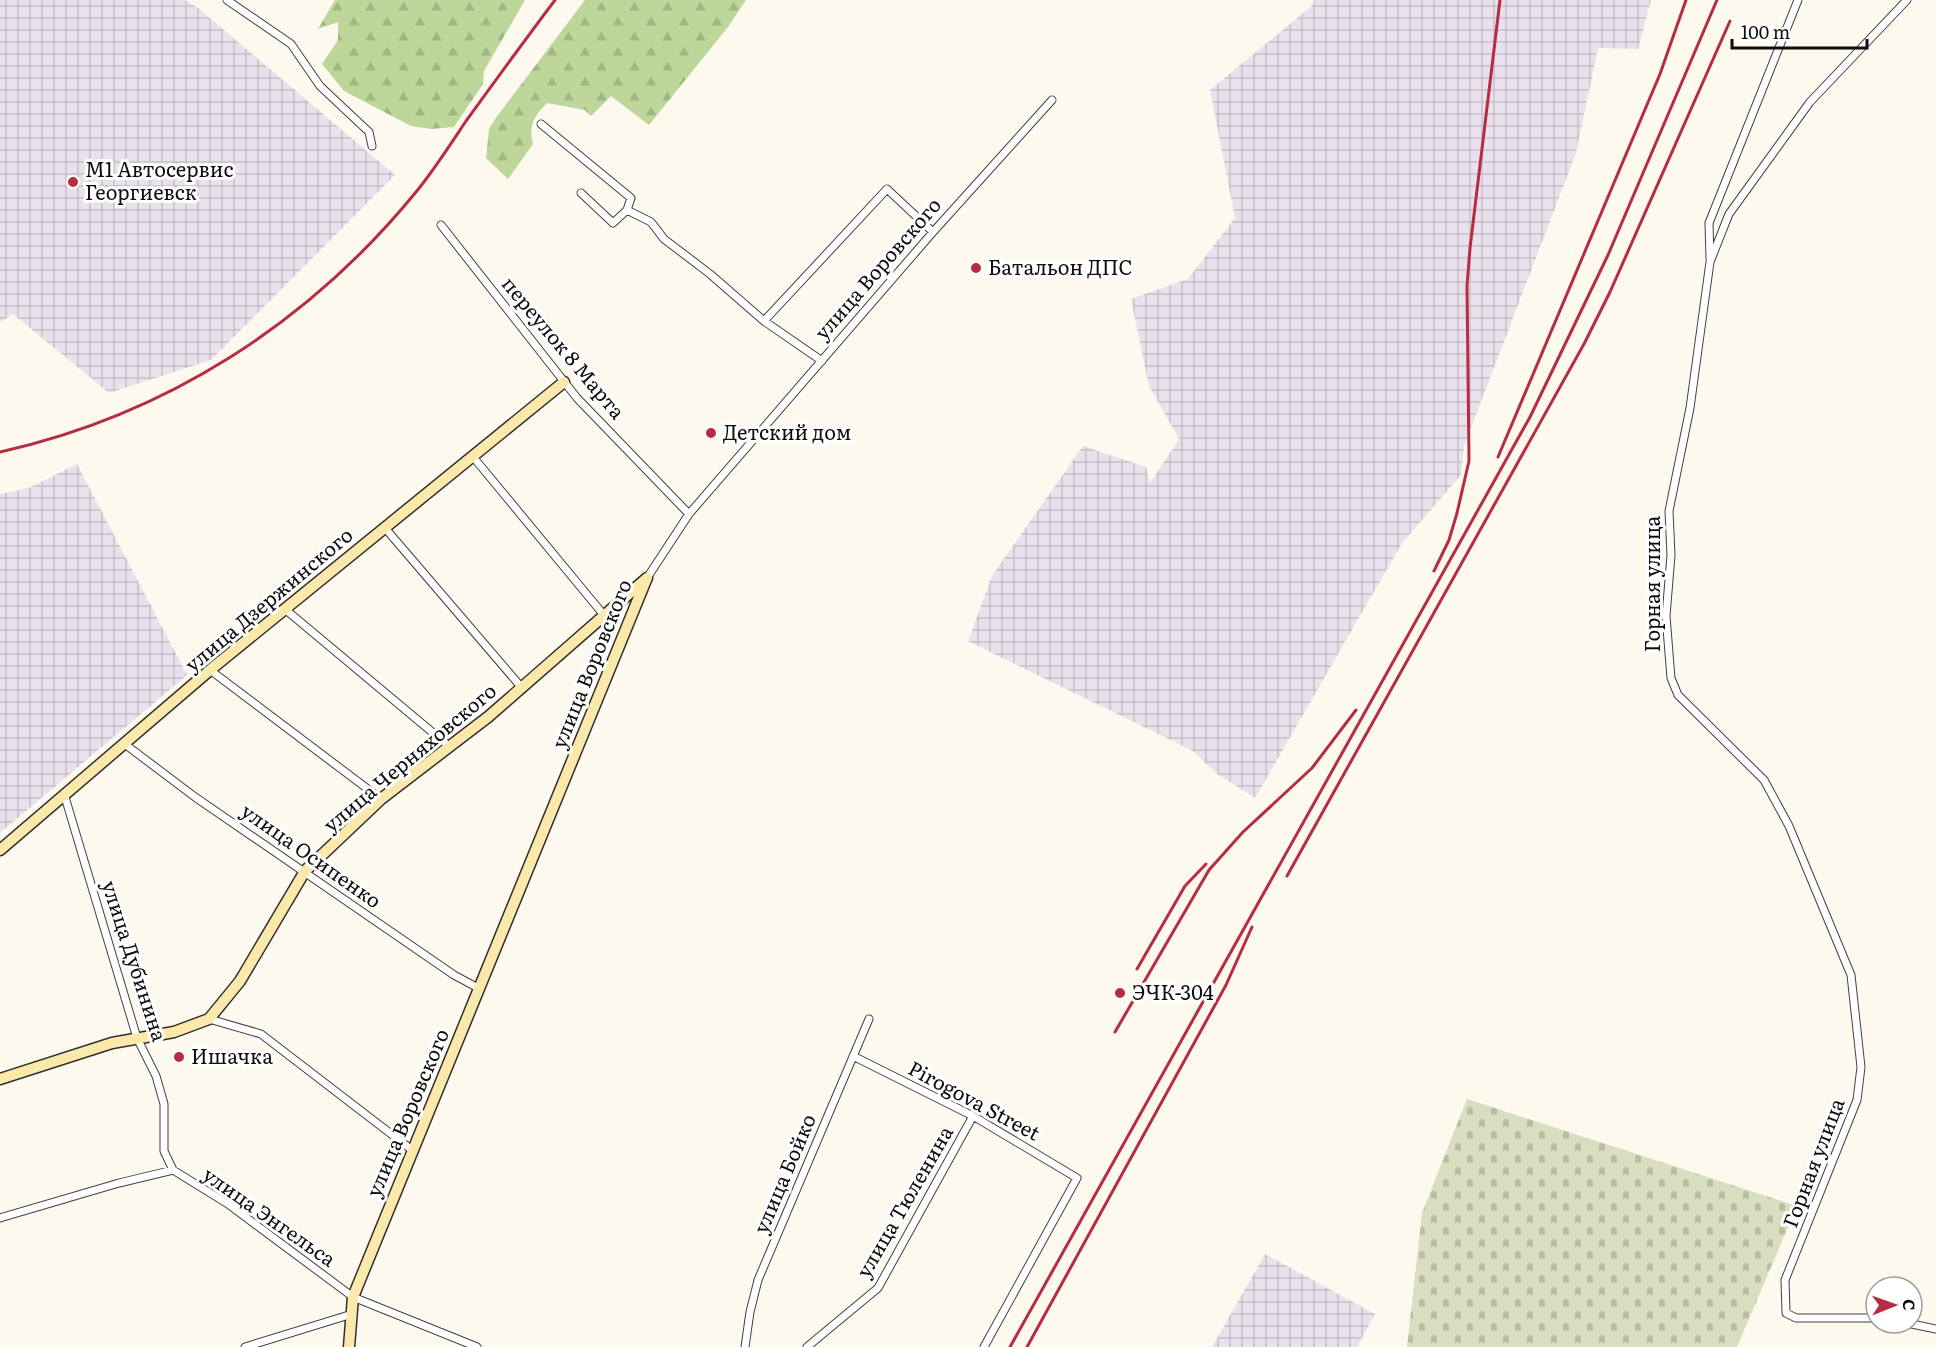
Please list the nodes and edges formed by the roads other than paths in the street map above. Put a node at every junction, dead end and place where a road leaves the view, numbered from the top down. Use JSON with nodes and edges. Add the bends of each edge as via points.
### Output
{"nodes":[{"id":1,"x":227,"y":0,"type":"edge"},
{"id":2,"x":1798,"y":0,"type":"edge"},
{"id":3,"x":1908,"y":0,"type":"edge"},
{"id":4,"x":1052,"y":100,"type":"dead end"},
{"id":5,"x":541,"y":124,"type":"dead end"},
{"id":6,"x":372,"y":146,"type":"dead end"},
{"id":7,"x":580,"y":193,"type":"dead end"},
{"id":8,"x":627,"y":210,"type":"junction"},
{"id":9,"x":441,"y":225,"type":"dead end"},
{"id":10,"x":933,"y":232,"type":"junction"},
{"id":11,"x":1710,"y":262,"type":"junction"},
{"id":12,"x":764,"y":321,"type":"junction"},
{"id":13,"x":822,"y":361,"type":"junction"},
{"id":14,"x":564,"y":382,"type":"junction"},
{"id":15,"x":474,"y":458,"type":"junction"},
{"id":16,"x":689,"y":514,"type":"junction"},
{"id":17,"x":385,"y":528,"type":"junction"},
{"id":18,"x":647,"y":578,"type":"junction"},
{"id":19,"x":286,"y":610,"type":"junction"},
{"id":20,"x":603,"y":614,"type":"junction"},
{"id":21,"x":210,"y":670,"type":"junction"},
{"id":22,"x":522,"y":688,"type":"junction"},
{"id":23,"x":126,"y":745,"type":"junction"},
{"id":24,"x":450,"y":747,"type":"junction"},
{"id":25,"x":65,"y":797,"type":"junction"},
{"id":26,"x":381,"y":799,"type":"junction"},
{"id":27,"x":0,"y":850,"type":"edge"},
{"id":28,"x":305,"y":871,"type":"junction"},
{"id":29,"x":480,"y":989,"type":"junction"},
{"id":30,"x":209,"y":1019,"type":"junction"},
{"id":31,"x":869,"y":1019,"type":"dead end"},
{"id":32,"x":137,"y":1038,"type":"junction"},
{"id":33,"x":853,"y":1056,"type":"junction"},
{"id":34,"x":0,"y":1079,"type":"edge"},
{"id":35,"x":973,"y":1116,"type":"junction"},
{"id":36,"x":412,"y":1150,"type":"junction"},
{"id":37,"x":173,"y":1170,"type":"junction"},
{"id":38,"x":0,"y":1218,"type":"edge"},
{"id":39,"x":352,"y":1297,"type":"junction"},
{"id":40,"x":349,"y":1315,"type":"junction"},
{"id":41,"x":1864,"y":1318,"type":"edge"},
{"id":42,"x":245,"y":1347,"type":"edge"},
{"id":43,"x":349,"y":1347,"type":"edge"},
{"id":44,"x":477,"y":1347,"type":"edge"},
{"id":45,"x":745,"y":1347,"type":"edge"},
{"id":46,"x":807,"y":1347,"type":"edge"},
{"id":47,"x":984,"y":1347,"type":"edge"}],
"edges":[{"from":1,"to":6,"type":"street","via":[[291,44],[320,86],[369,132]]},
{"from":2,"to":11,"type":"street","via":[[1709,223]]},
{"from":3,"to":11,"type":"street","name":"Горная улица","via":[[1810,102],[1729,214]]},
{"from":4,"to":10,"type":"street","name":"улица Воровского"},
{"from":5,"to":8,"type":"street","via":[[631,198]]},
{"from":7,"to":8,"type":"street","via":[[613,223]]},
{"from":8,"to":12,"type":"street","via":[[651,222],[664,239]]},
{"from":9,"to":14,"type":"street","name":"переулок 8 Марта"},
{"from":10,"to":12,"type":"street","via":[[887,189]]},
{"from":10,"to":13,"type":"street","name":"улица Воровского"},
{"from":11,"to":41,"type":"street","name":"Горная улица","via":[[1690,408],[1669,511],[1671,555],[1666,616],[1671,678],[1678,695],[1764,780],[1784,817],[1851,975],[1862,1067],[1857,1100],[1785,1280],[1786,1313],[1796,1318]]},
{"from":12,"to":13,"type":"street"},
{"from":13,"to":16,"type":"street","name":"улица Воровского"},
{"from":14,"to":15,"type":"street","name":"улица Дзержинского"},
{"from":14,"to":16,"type":"street","name":"переулок 8 Марта"},
{"from":15,"to":17,"type":"street","name":"улица Дзержинского"},
{"from":15,"to":20,"type":"street"},
{"from":16,"to":18,"type":"street","name":"улица Воровского"},
{"from":17,"to":19,"type":"street","name":"улица Дзержинского"},
{"from":17,"to":22,"type":"street"},
{"from":18,"to":20,"type":"street","name":"улица Черняховского"},
{"from":18,"to":29,"type":"street","name":"улица Воровского"},
{"from":19,"to":21,"type":"street","name":"улица Дзержинского"},
{"from":19,"to":24,"type":"street"},
{"from":20,"to":22,"type":"street","name":"улица Черняховского"},
{"from":21,"to":23,"type":"street","name":"улица Дзержинского"},
{"from":21,"to":26,"type":"street"},
{"from":22,"to":24,"type":"street","name":"улица Черняховского"},
{"from":23,"to":25,"type":"street","name":"улица Дзержинского"},
{"from":23,"to":28,"type":"street","name":"улица Осипенко"},
{"from":24,"to":26,"type":"street","name":"улица Черняховского"},
{"from":25,"to":27,"type":"street","name":"улица Дзержинского"},
{"from":25,"to":32,"type":"street","name":"улица Дубинина"},
{"from":26,"to":28,"type":"street","name":"улица Черняховского"},
{"from":28,"to":29,"type":"street","name":"улица Осипенко"},
{"from":28,"to":30,"type":"street","name":"улица Черняховского","via":[[240,981]]},
{"from":29,"to":36,"type":"street","name":"улица Воровского"},
{"from":30,"to":32,"type":"street","via":[[174,1032]]},
{"from":30,"to":36,"type":"street","via":[[261,1034]]},
{"from":31,"to":33,"type":"street","name":"улица Бойко"},
{"from":32,"to":34,"type":"street","via":[[112,1042]]},
{"from":32,"to":37,"type":"street","name":"улица Дубинина","via":[[165,1104],[164,1151]]},
{"from":33,"to":35,"type":"street","name":"Pirogova Street"},
{"from":33,"to":45,"type":"street","name":"улица Бойко","via":[[758,1280]]},
{"from":35,"to":46,"type":"street","name":"улица Тюленина","via":[[878,1288]]},
{"from":35,"to":47,"type":"street","name":"Pirogova Street","via":[[1077,1178]]},
{"from":36,"to":39,"type":"street","name":"улица Воровского"},
{"from":37,"to":38,"type":"street","name":"улица Энгельса"},
{"from":37,"to":39,"type":"street","name":"улица Энгельса","via":[[228,1204]]},
{"from":39,"to":40,"type":"street","name":"улица Воровского"},
{"from":39,"to":44,"type":"street","name":"улица Энгельса"},
{"from":40,"to":42,"type":"street"},
{"from":40,"to":43,"type":"street","name":"улица Воровского"}]}
